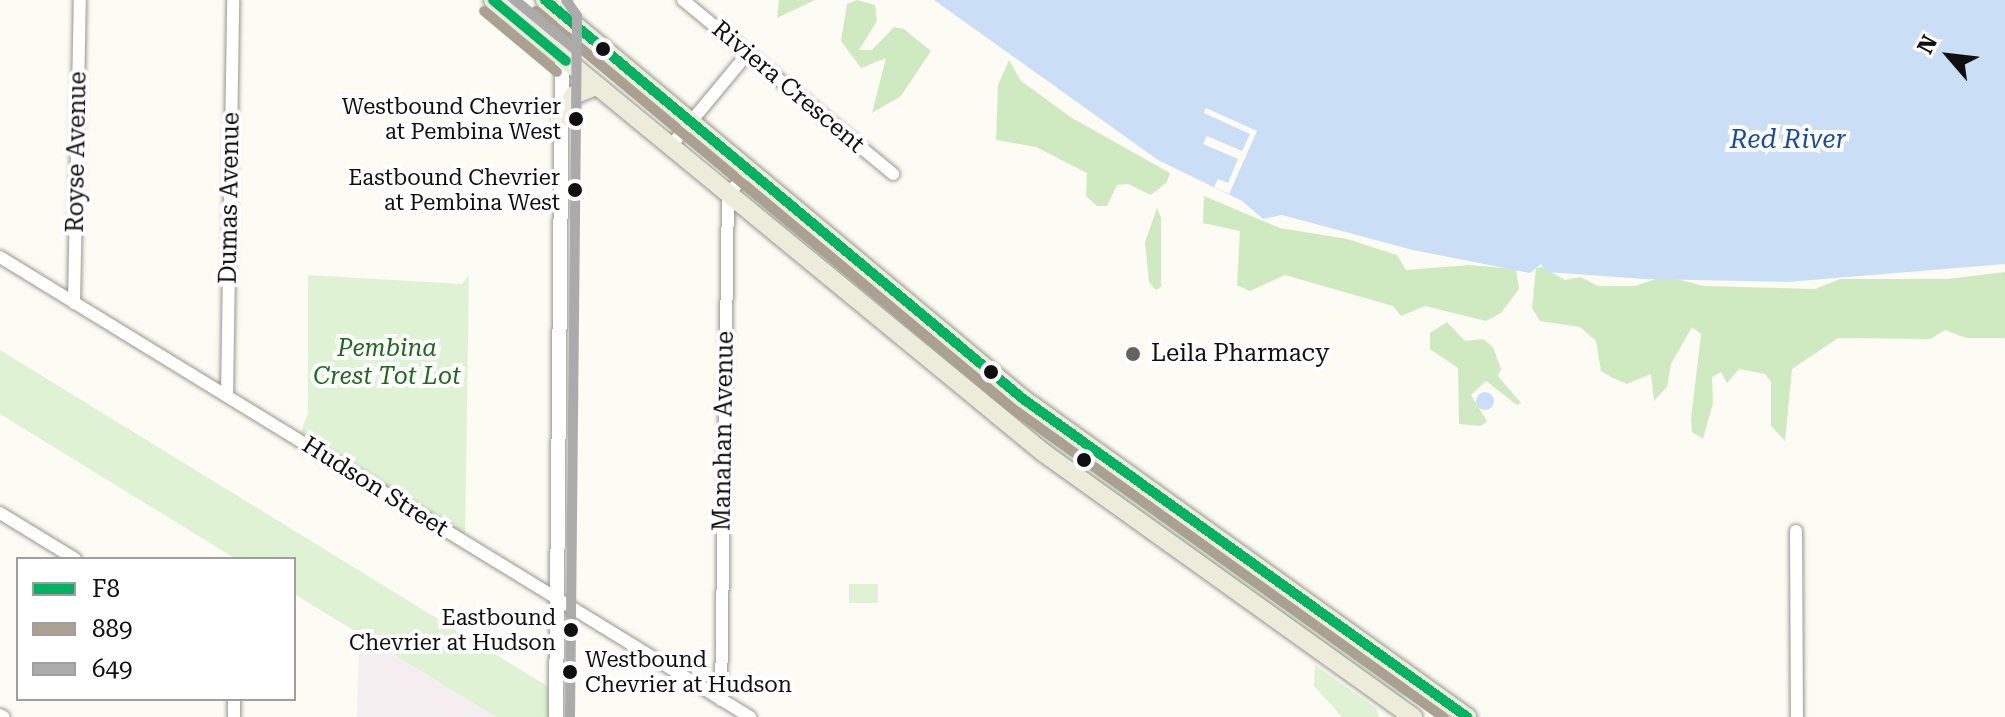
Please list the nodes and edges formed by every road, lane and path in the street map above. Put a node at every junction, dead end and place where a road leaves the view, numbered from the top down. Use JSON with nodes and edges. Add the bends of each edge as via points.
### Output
{"nodes":[{"id":1,"x":80,"y":0,"type":"edge"},
{"id":2,"x":233,"y":0,"type":"edge"},
{"id":3,"x":493,"y":0,"type":"edge"},
{"id":4,"x":545,"y":0,"type":"edge"},
{"id":5,"x":683,"y":0,"type":"edge"},
{"id":6,"x":564,"y":8,"type":"edge"},
{"id":7,"x":748,"y":53,"type":"junction"},
{"id":8,"x":562,"y":57,"type":"junction"},
{"id":9,"x":596,"y":86,"type":"junction"},
{"id":10,"x":562,"y":117,"type":"junction"},
{"id":11,"x":691,"y":122,"type":"junction"},
{"id":12,"x":670,"y":147,"type":"junction"},
{"id":13,"x":748,"y":170,"type":"junction"},
{"id":14,"x":893,"y":174,"type":"dead end"},
{"id":15,"x":728,"y":195,"type":"junction"},
{"id":16,"x":0,"y":257,"type":"edge"},
{"id":17,"x":888,"y":286,"type":"junction"},
{"id":18,"x":74,"y":303,"type":"junction"},
{"id":19,"x":868,"y":310,"type":"junction"},
{"id":20,"x":227,"y":396,"type":"junction"},
{"id":21,"x":0,"y":513,"type":"edge"},
{"id":22,"x":1796,"y":531,"type":"dead end"},
{"id":23,"x":72,"y":557,"type":"edge"},
{"id":24,"x":557,"y":599,"type":"junction"},
{"id":25,"x":721,"y":700,"type":"junction"},
{"id":26,"x":556,"y":717,"type":"edge"},
{"id":27,"x":750,"y":717,"type":"edge"},
{"id":28,"x":1413,"y":717,"type":"edge"},
{"id":29,"x":1467,"y":717,"type":"edge"},
{"id":30,"x":1797,"y":717,"type":"edge"}],
"edges":[{"from":1,"to":18,"type":"street","name":"Royse Avenue"},
{"from":2,"to":20,"type":"street","name":"Dumas Avenue"},
{"from":3,"to":8,"type":"main road"},
{"from":4,"to":6,"type":"main road"},
{"from":5,"to":7,"type":"street","name":"Riviera Crescent"},
{"from":6,"to":8,"type":"street"},
{"from":6,"to":11,"type":"main road"},
{"from":7,"to":11,"type":"street"},
{"from":7,"to":14,"type":"street","name":"Riviera Crescent"},
{"from":8,"to":9,"type":"main road"},
{"from":8,"to":10,"type":"street"},
{"from":9,"to":10,"type":"main road","via":[[574,95]]},
{"from":9,"to":12,"type":"main road"},
{"from":10,"to":24,"type":"street"},
{"from":11,"to":12,"type":"street"},
{"from":11,"to":13,"type":"main road"},
{"from":12,"to":15,"type":"main road"},
{"from":13,"to":15,"type":"street"},
{"from":13,"to":17,"type":"main road"},
{"from":15,"to":19,"type":"main road"},
{"from":15,"to":25,"type":"street","name":"Manahan Avenue"},
{"from":16,"to":18,"type":"street","name":"Hudson Street"},
{"from":17,"to":19,"type":"main road"},
{"from":17,"to":29,"type":"main road","via":[[1074,438]]},
{"from":18,"to":20,"type":"street","name":"Hudson Street"},
{"from":19,"to":28,"type":"main road","via":[[1107,501]]},
{"from":20,"to":24,"type":"street","name":"Hudson Street"},
{"from":21,"to":23,"type":"street"},
{"from":22,"to":30,"type":"street"},
{"from":24,"to":25,"type":"street","name":"Hudson Street"},
{"from":24,"to":26,"type":"street"},
{"from":25,"to":27,"type":"street","name":"Hudson Street"}]}
